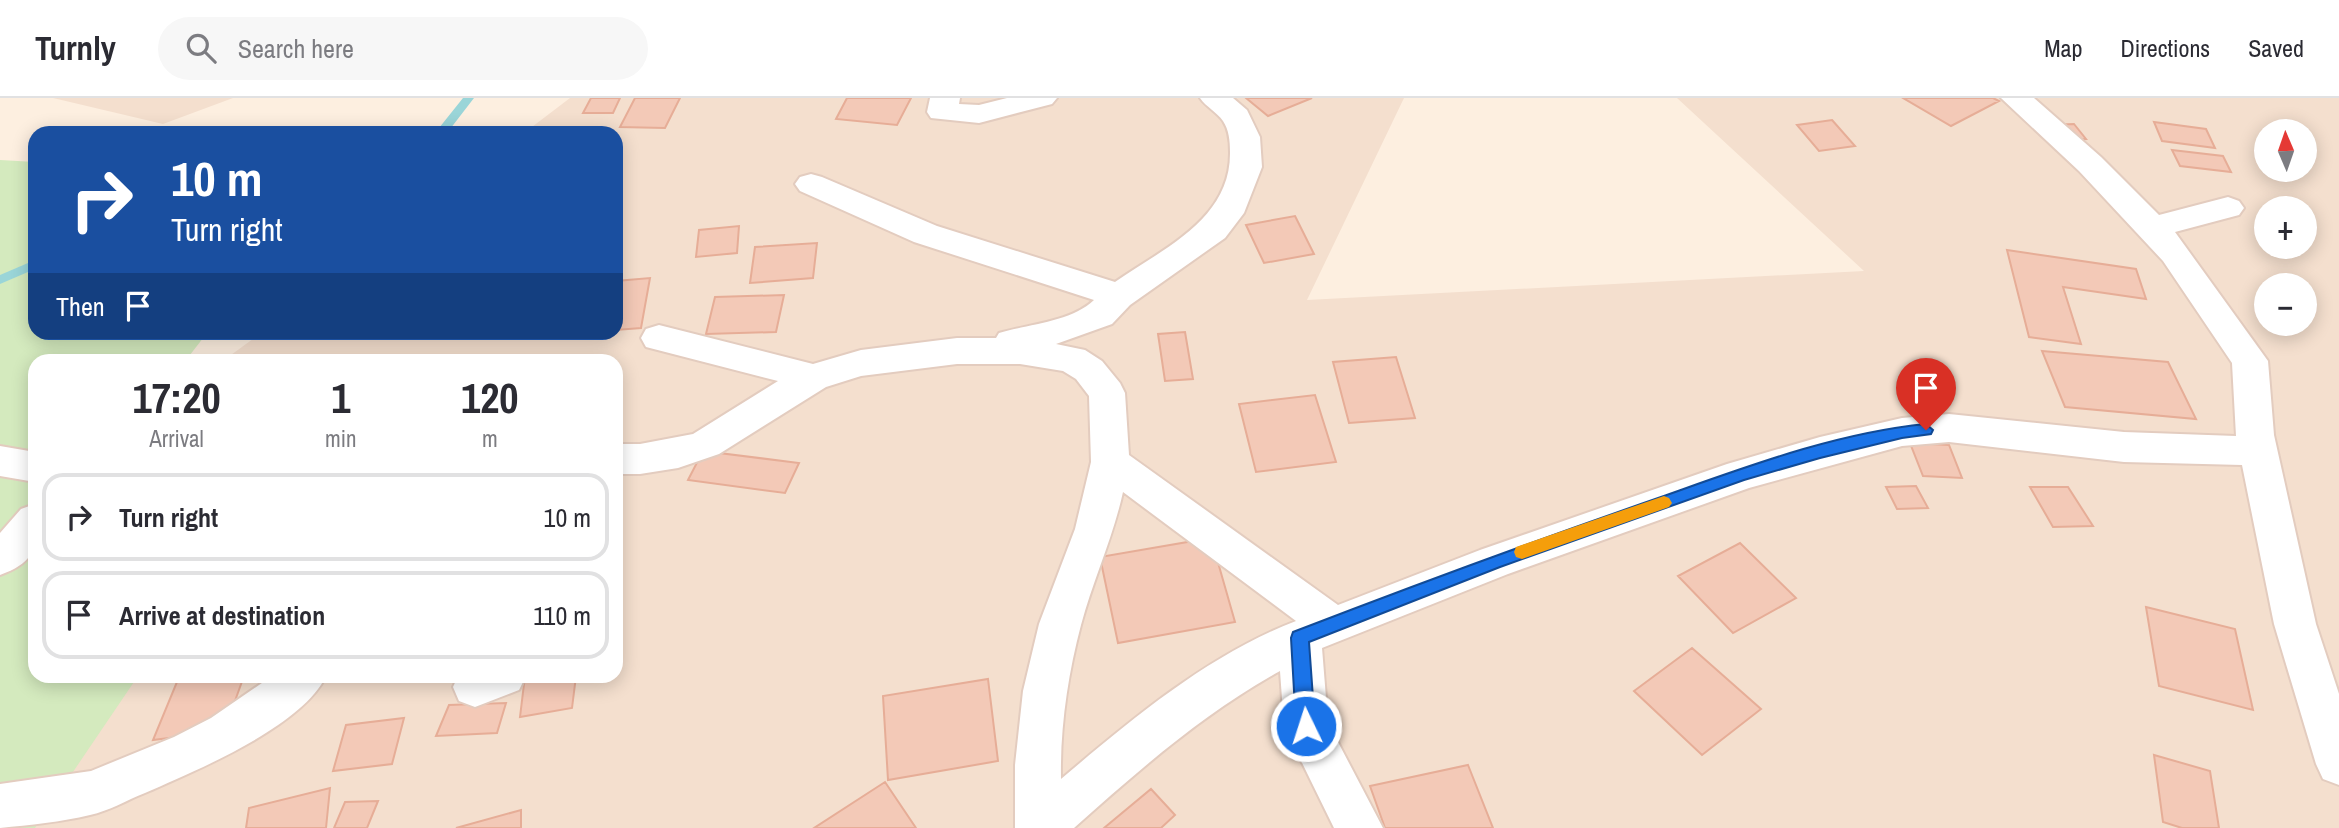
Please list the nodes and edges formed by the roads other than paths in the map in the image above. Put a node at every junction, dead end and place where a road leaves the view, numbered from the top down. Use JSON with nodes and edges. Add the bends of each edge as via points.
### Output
{"nodes":[{"id":1,"x":945,"y":98,"type":"edge"},
{"id":2,"x":1042,"y":98,"type":"edge"},
{"id":3,"x":1215,"y":98,"type":"edge"},
{"id":4,"x":2016,"y":98,"type":"edge"},
{"id":5,"x":811,"y":184,"type":"dead end"},
{"id":6,"x":2228,"y":208,"type":"dead end"},
{"id":7,"x":2152,"y":227,"type":"junction"},
{"id":8,"x":1109,"y":306,"type":"junction"},
{"id":9,"x":659,"y":338,"type":"dead end"},
{"id":10,"x":957,"y":351,"type":"junction"},
{"id":11,"x":813,"y":377,"type":"junction"},
{"id":12,"x":1107,"y":393,"type":"junction"},
{"id":13,"x":2259,"y":451,"type":"junction"},
{"id":14,"x":0,"y":461,"type":"edge"},
{"id":15,"x":623,"y":462,"type":"edge"},
{"id":16,"x":1110,"y":462,"type":"junction"},
{"id":17,"x":28,"y":466,"type":"edge"},
{"id":18,"x":28,"y":528,"type":"edge"},
{"id":19,"x":0,"y":558,"type":"edge"},
{"id":20,"x":1316,"y":631,"type":"junction"},
{"id":21,"x":295,"y":683,"type":"edge"},
{"id":22,"x":2339,"y":764,"type":"edge"},
{"id":23,"x":0,"y":806,"type":"edge"},
{"id":24,"x":1039,"y":827,"type":"edge"},
{"id":25,"x":1359,"y":828,"type":"edge"}],
"edges":[{"from":1,"to":2,"type":"street","via":[[942,112],[979,114]]},
{"from":3,"to":8,"type":"street","via":[[1236,116],[1245,137],[1246,167],[1233,206],[1213,230]]},
{"from":4,"to":7,"type":"street"},
{"from":5,"to":8,"type":"street","via":[[897,224],[966,249],[1085,282]]},
{"from":6,"to":7,"type":"street"},
{"from":7,"to":13,"type":"street","via":[[2250,361]]},
{"from":8,"to":10,"type":"street","via":[[1068,328]]},
{"from":8,"to":12,"type":"street"},
{"from":9,"to":11,"type":"street"},
{"from":10,"to":11,"type":"street","via":[[861,363]]},
{"from":10,"to":12,"type":"street","via":[[1020,351],[1072,359],[1089,370]]},
{"from":11,"to":15,"type":"street","via":[[706,444]]},
{"from":12,"to":16,"type":"street"},
{"from":13,"to":20,"type":"street","via":[[2124,447],[1949,428],[1902,432],[1741,475]]},
{"from":13,"to":22,"type":"street","via":[[2295,624]]},
{"from":14,"to":17,"type":"street"},
{"from":16,"to":20,"type":"street"},
{"from":16,"to":24,"type":"street","via":[[1095,529],[1060,624],[1045,691],[1038,765]]},
{"from":18,"to":19,"type":"street"},
{"from":20,"to":24,"type":"street","via":[[1220,682],[1139,742]]},
{"from":20,"to":25,"type":"street","via":[[1306,726]]},
{"from":21,"to":23,"type":"street","via":[[227,733],[92,793]]}]}
